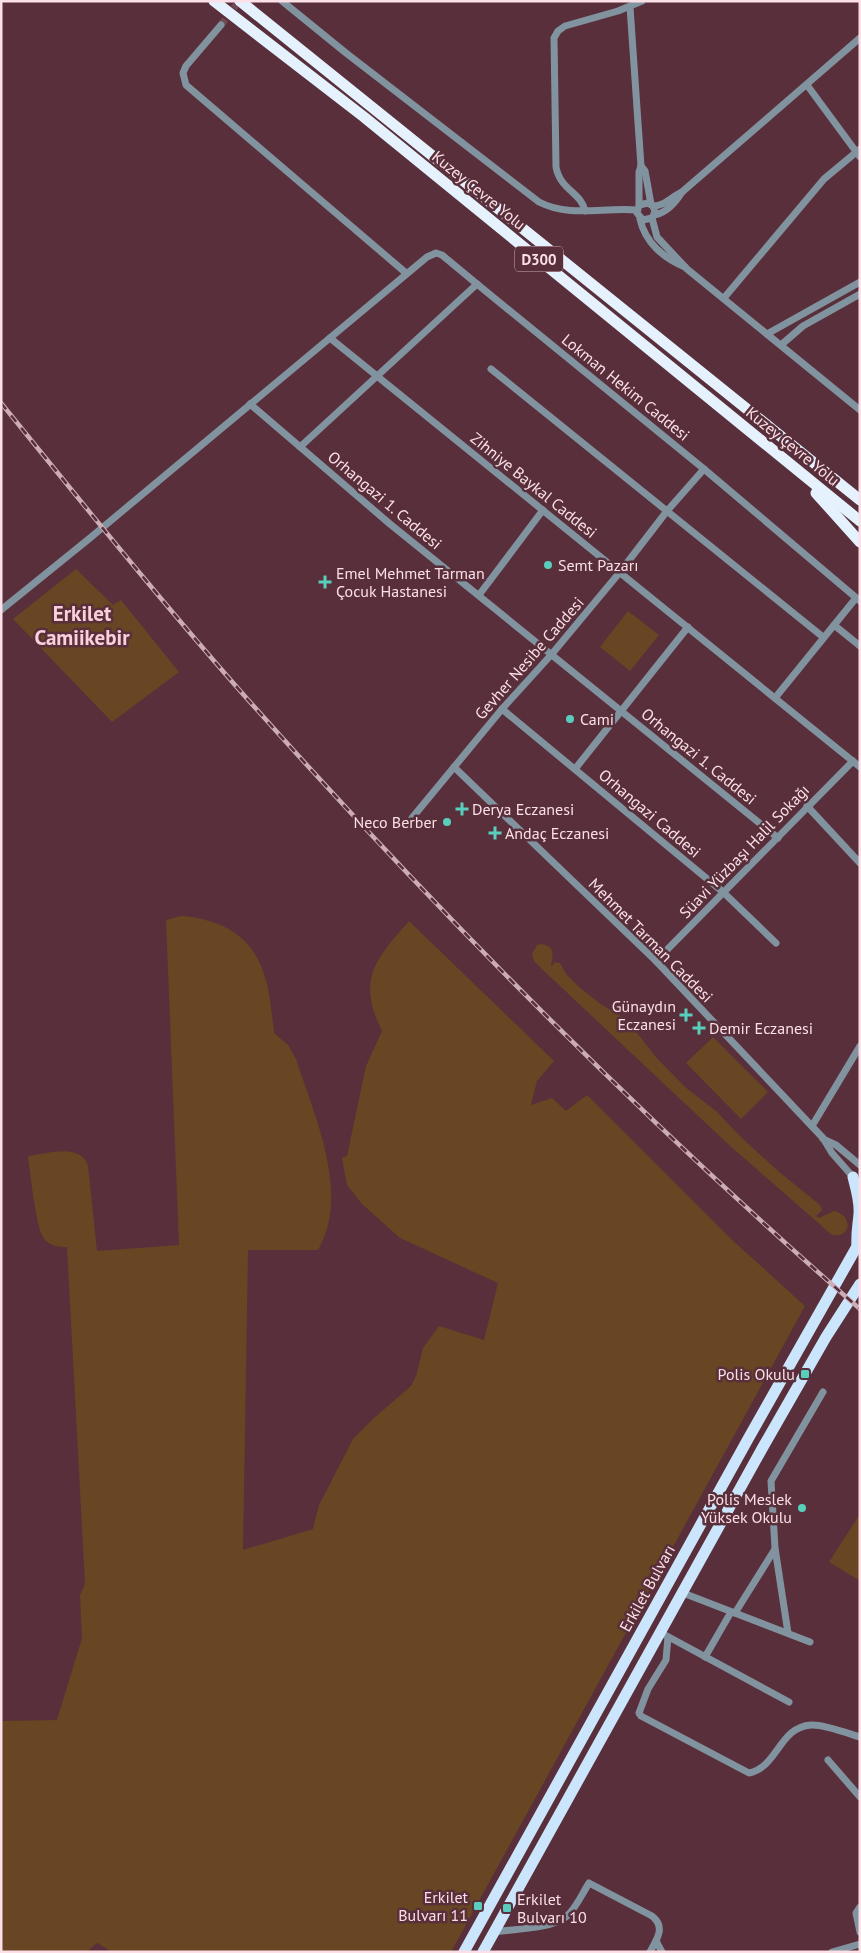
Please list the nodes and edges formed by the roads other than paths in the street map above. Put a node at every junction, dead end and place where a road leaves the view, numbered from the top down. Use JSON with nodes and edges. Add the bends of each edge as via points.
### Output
{"nodes":[{"id":1,"x":214,"y":1,"type":"edge"},
{"id":2,"x":240,"y":1,"type":"edge"},
{"id":3,"x":282,"y":1,"type":"edge"},
{"id":4,"x":642,"y":1,"type":"edge"},
{"id":5,"x":630,"y":7,"type":"junction"},
{"id":6,"x":221,"y":25,"type":"tunnel mouth"},
{"id":7,"x":860,"y":38,"type":"edge"},
{"id":8,"x":807,"y":84,"type":"junction"},
{"id":9,"x":859,"y":152,"type":"edge"},
{"id":10,"x":641,"y":166,"type":"junction"},
{"id":11,"x":682,"y":192,"type":"junction"},
{"id":12,"x":652,"y":205,"type":"junction"},
{"id":13,"x":638,"y":208,"type":"junction"},
{"id":14,"x":585,"y":211,"type":"junction"},
{"id":15,"x":653,"y":217,"type":"junction"},
{"id":16,"x":640,"y":219,"type":"junction"},
{"id":17,"x":687,"y":268,"type":"junction"},
{"id":18,"x":406,"y":273,"type":"junction"},
{"id":19,"x":860,"y":282,"type":"edge"},
{"id":20,"x":477,"y":284,"type":"junction"},
{"id":21,"x":860,"y":294,"type":"edge"},
{"id":22,"x":724,"y":298,"type":"junction"},
{"id":23,"x":767,"y":334,"type":"junction"},
{"id":24,"x":330,"y":338,"type":"junction"},
{"id":25,"x":781,"y":345,"type":"junction"},
{"id":26,"x":491,"y":369,"type":"dead end"},
{"id":27,"x":378,"y":376,"type":"junction"},
{"id":28,"x":250,"y":404,"type":"junction"},
{"id":29,"x":860,"y":410,"type":"edge"},
{"id":30,"x":300,"y":447,"type":"junction"},
{"id":31,"x":704,"y":469,"type":"junction"},
{"id":32,"x":801,"y":474,"type":"junction"},
{"id":33,"x":860,"y":500,"type":"edge"},
{"id":34,"x":544,"y":510,"type":"junction"},
{"id":35,"x":666,"y":511,"type":"junction"},
{"id":36,"x":860,"y":522,"type":"edge"},
{"id":37,"x":860,"y":542,"type":"edge"},
{"id":38,"x":620,"y":572,"type":"junction"},
{"id":39,"x":479,"y":595,"type":"junction"},
{"id":40,"x":858,"y":599,"type":"edge"},
{"id":41,"x":1,"y":610,"type":"edge"},
{"id":42,"x":834,"y":625,"type":"junction"},
{"id":43,"x":688,"y":627,"type":"junction"},
{"id":44,"x":824,"y":637,"type":"junction"},
{"id":45,"x":860,"y":646,"type":"edge"},
{"id":46,"x":552,"y":655,"type":"junction"},
{"id":47,"x":775,"y":698,"type":"junction"},
{"id":48,"x":502,"y":709,"type":"junction"},
{"id":49,"x":622,"y":710,"type":"junction"},
{"id":50,"x":853,"y":761,"type":"junction"},
{"id":51,"x":454,"y":767,"type":"junction"},
{"id":52,"x":860,"y":767,"type":"edge"},
{"id":53,"x":575,"y":769,"type":"junction"},
{"id":54,"x":807,"y":806,"type":"junction"},
{"id":55,"x":412,"y":818,"type":"dead end"},
{"id":56,"x":778,"y":838,"type":"junction"},
{"id":57,"x":860,"y":863,"type":"edge"},
{"id":58,"x":723,"y":892,"type":"junction"},
{"id":59,"x":776,"y":943,"type":"dead end"},
{"id":60,"x":656,"y":961,"type":"junction"},
{"id":61,"x":860,"y":1046,"type":"edge"},
{"id":62,"x":812,"y":1126,"type":"junction"},
{"id":63,"x":823,"y":1138,"type":"junction"},
{"id":64,"x":860,"y":1165,"type":"edge"},
{"id":65,"x":856,"y":1181,"type":"edge"},
{"id":66,"x":858,"y":1244,"type":"edge"},
{"id":67,"x":860,"y":1284,"type":"edge"},
{"id":68,"x":823,"y":1392,"type":"dead end"},
{"id":69,"x":775,"y":1548,"type":"junction"},
{"id":70,"x":683,"y":1593,"type":"junction"},
{"id":71,"x":733,"y":1613,"type":"junction"},
{"id":72,"x":788,"y":1633,"type":"junction"},
{"id":73,"x":664,"y":1635,"type":"junction"},
{"id":74,"x":810,"y":1642,"type":"dead end"},
{"id":75,"x":705,"y":1657,"type":"junction"},
{"id":76,"x":789,"y":1702,"type":"dead end"},
{"id":77,"x":860,"y":1737,"type":"edge"},
{"id":78,"x":828,"y":1760,"type":"dead end"},
{"id":79,"x":860,"y":1797,"type":"edge"},
{"id":80,"x":860,"y":1906,"type":"edge"},
{"id":81,"x":493,"y":1932,"type":"junction"},
{"id":82,"x":860,"y":1932,"type":"edge"},
{"id":83,"x":656,"y":1941,"type":"junction"},
{"id":84,"x":860,"y":1944,"type":"edge"},
{"id":85,"x":464,"y":1952,"type":"edge"},
{"id":86,"x":483,"y":1952,"type":"edge"},
{"id":87,"x":650,"y":1952,"type":"edge"},
{"id":88,"x":662,"y":1952,"type":"edge"},
{"id":89,"x":832,"y":1952,"type":"edge"}],
"edges":[{"from":1,"to":32,"type":"highway","name":"Kuzey Çevre Yolu","number":"D300","via":[[364,117]]},
{"from":2,"to":33,"type":"highway","name":"Kuzey Çevre Yolu","number":"D300"},
{"from":3,"to":14,"type":"street","via":[[533,199],[561,210]]},
{"from":4,"to":5,"type":"street"},
{"from":5,"to":10,"type":"street"},
{"from":5,"to":14,"type":"street","via":[[565,26],[554,38],[556,167],[560,180],[582,202]]},
{"from":6,"to":18,"type":"street","via":[[186,66],[183,73],[186,85]]},
{"from":7,"to":8,"type":"street"},
{"from":8,"to":9,"type":"street"},
{"from":8,"to":11,"type":"street"},
{"from":9,"to":22,"type":"street","via":[[824,179]]},
{"from":10,"to":12,"type":"street"},
{"from":10,"to":13,"type":"street"},
{"from":11,"to":12,"type":"street","via":[[661,205]]},
{"from":11,"to":15,"type":"street","via":[[664,212]]},
{"from":12,"to":13,"type":"street","via":[[645,202]]},
{"from":12,"to":15,"type":"street"},
{"from":13,"to":14,"type":"street"},
{"from":13,"to":16,"type":"street"},
{"from":15,"to":16,"type":"street"},
{"from":15,"to":17,"type":"street","via":[[657,237]]},
{"from":16,"to":17,"type":"street","via":[[651,244]]},
{"from":17,"to":22,"type":"street"},
{"from":18,"to":20,"type":"street","name":"Lokman Hekim Caddesi","via":[[430,255],[439,254]]},
{"from":18,"to":24,"type":"street"},
{"from":19,"to":23,"type":"street"},
{"from":20,"to":27,"type":"street"},
{"from":20,"to":31,"type":"street","name":"Lokman Hekim Caddesi"},
{"from":21,"to":25,"type":"street","via":[[803,326]]},
{"from":22,"to":23,"type":"street"},
{"from":23,"to":25,"type":"street"},
{"from":24,"to":27,"type":"street","name":"Zihniye Baykal Caddesi"},
{"from":24,"to":28,"type":"street"},
{"from":25,"to":29,"type":"street"},
{"from":26,"to":35,"type":"street"},
{"from":27,"to":30,"type":"street"},
{"from":27,"to":34,"type":"street","name":"Zihniye Baykal Caddesi"},
{"from":28,"to":30,"type":"street","name":"Orhangazi 1. Caddesi"},
{"from":28,"to":41,"type":"street"},
{"from":30,"to":39,"type":"street","name":"Orhangazi 1. Caddesi"},
{"from":31,"to":35,"type":"street","name":"Gevher Nesibe Caddesi"},
{"from":31,"to":40,"type":"street","name":"Lokman Hekim Caddesi"},
{"from":32,"to":36,"type":"highway","name":"Kuzey Çevre Yolu","number":"D300"},
{"from":32,"to":37,"type":"highway"},
{"from":34,"to":38,"type":"street","name":"Zihniye Baykal Caddesi"},
{"from":34,"to":39,"type":"street"},
{"from":35,"to":38,"type":"street","name":"Gevher Nesibe Caddesi"},
{"from":35,"to":44,"type":"street"},
{"from":38,"to":43,"type":"street","name":"Zihniye Baykal Caddesi"},
{"from":38,"to":46,"type":"street","name":"Gevher Nesibe Caddesi"},
{"from":39,"to":46,"type":"street","name":"Orhangazi 1. Caddesi"},
{"from":40,"to":42,"type":"street"},
{"from":42,"to":44,"type":"street"},
{"from":42,"to":45,"type":"street"},
{"from":43,"to":47,"type":"street","name":"Zihniye Baykal Caddesi"},
{"from":43,"to":49,"type":"street"},
{"from":44,"to":47,"type":"street"},
{"from":46,"to":48,"type":"street","name":"Gevher Nesibe Caddesi"},
{"from":46,"to":49,"type":"street","name":"Orhangazi 1. Caddesi"},
{"from":47,"to":50,"type":"street","name":"Zihniye Baykal Caddesi"},
{"from":48,"to":51,"type":"street","name":"Gevher Nesibe Caddesi"},
{"from":48,"to":53,"type":"street","name":"Orhangazi Caddesi"},
{"from":49,"to":53,"type":"street"},
{"from":49,"to":56,"type":"street","name":"Orhangazi 1. Caddesi"},
{"from":50,"to":52,"type":"street","name":"Zihniye Baykal Caddesi"},
{"from":50,"to":54,"type":"street","name":"Süavi Yüzbaşı Halil Sokağı"},
{"from":51,"to":55,"type":"street","name":"Gevher Nesibe Caddesi"},
{"from":51,"to":60,"type":"street","name":"Mehmet Tarman Caddesi"},
{"from":53,"to":58,"type":"street","name":"Orhangazi Caddesi"},
{"from":54,"to":56,"type":"street","name":"Süavi Yüzbaşı Halil Sokağı"},
{"from":54,"to":57,"type":"street"},
{"from":56,"to":58,"type":"street","name":"Süavi Yüzbaşı Halil Sokağı"},
{"from":58,"to":59,"type":"street","name":"Orhangazi Caddesi"},
{"from":58,"to":60,"type":"street","name":"Süavi Yüzbaşı Halil Sokağı"},
{"from":60,"to":62,"type":"street","name":"Mehmet Tarman Caddesi"},
{"from":61,"to":62,"type":"street"},
{"from":62,"to":63,"type":"street","name":"Mehmet Tarman Caddesi"},
{"from":63,"to":64,"type":"street","name":"Mehmet Tarman Caddesi"},
{"from":63,"to":65,"type":"street","name":"Mehmet Tarman Caddesi"},
{"from":65,"to":66,"type":"main road"},
{"from":66,"to":85,"type":"main road","name":"Erkilet Bulvarı"},
{"from":67,"to":70,"type":"main road","name":"Erkilet Bulvarı","via":[[772,1431]]},
{"from":68,"to":69,"type":"street","via":[[771,1481]]},
{"from":69,"to":71,"type":"street"},
{"from":69,"to":72,"type":"street"},
{"from":70,"to":71,"type":"street"},
{"from":70,"to":73,"type":"main road","name":"Erkilet Bulvarı"},
{"from":71,"to":72,"type":"street"},
{"from":71,"to":75,"type":"street"},
{"from":72,"to":74,"type":"street"},
{"from":73,"to":75,"type":"street"},
{"from":73,"to":77,"type":"street","via":[[666,1660],[648,1689],[639,1713],[749,1773],[766,1765],[786,1738],[801,1728],[813,1725]]},
{"from":73,"to":81,"type":"main road","name":"Erkilet Bulvarı"},
{"from":75,"to":76,"type":"street"},
{"from":78,"to":79,"type":"street"},
{"from":80,"to":82,"type":"street","via":[[856,1913]]},
{"from":81,"to":83,"type":"street","via":[[562,1920],[589,1883],[654,1918],[660,1931]]},
{"from":81,"to":86,"type":"main road","name":"Erkilet Bulvarı"},
{"from":83,"to":87,"type":"street"},
{"from":83,"to":88,"type":"street"},
{"from":84,"to":89,"type":"street"}]}
